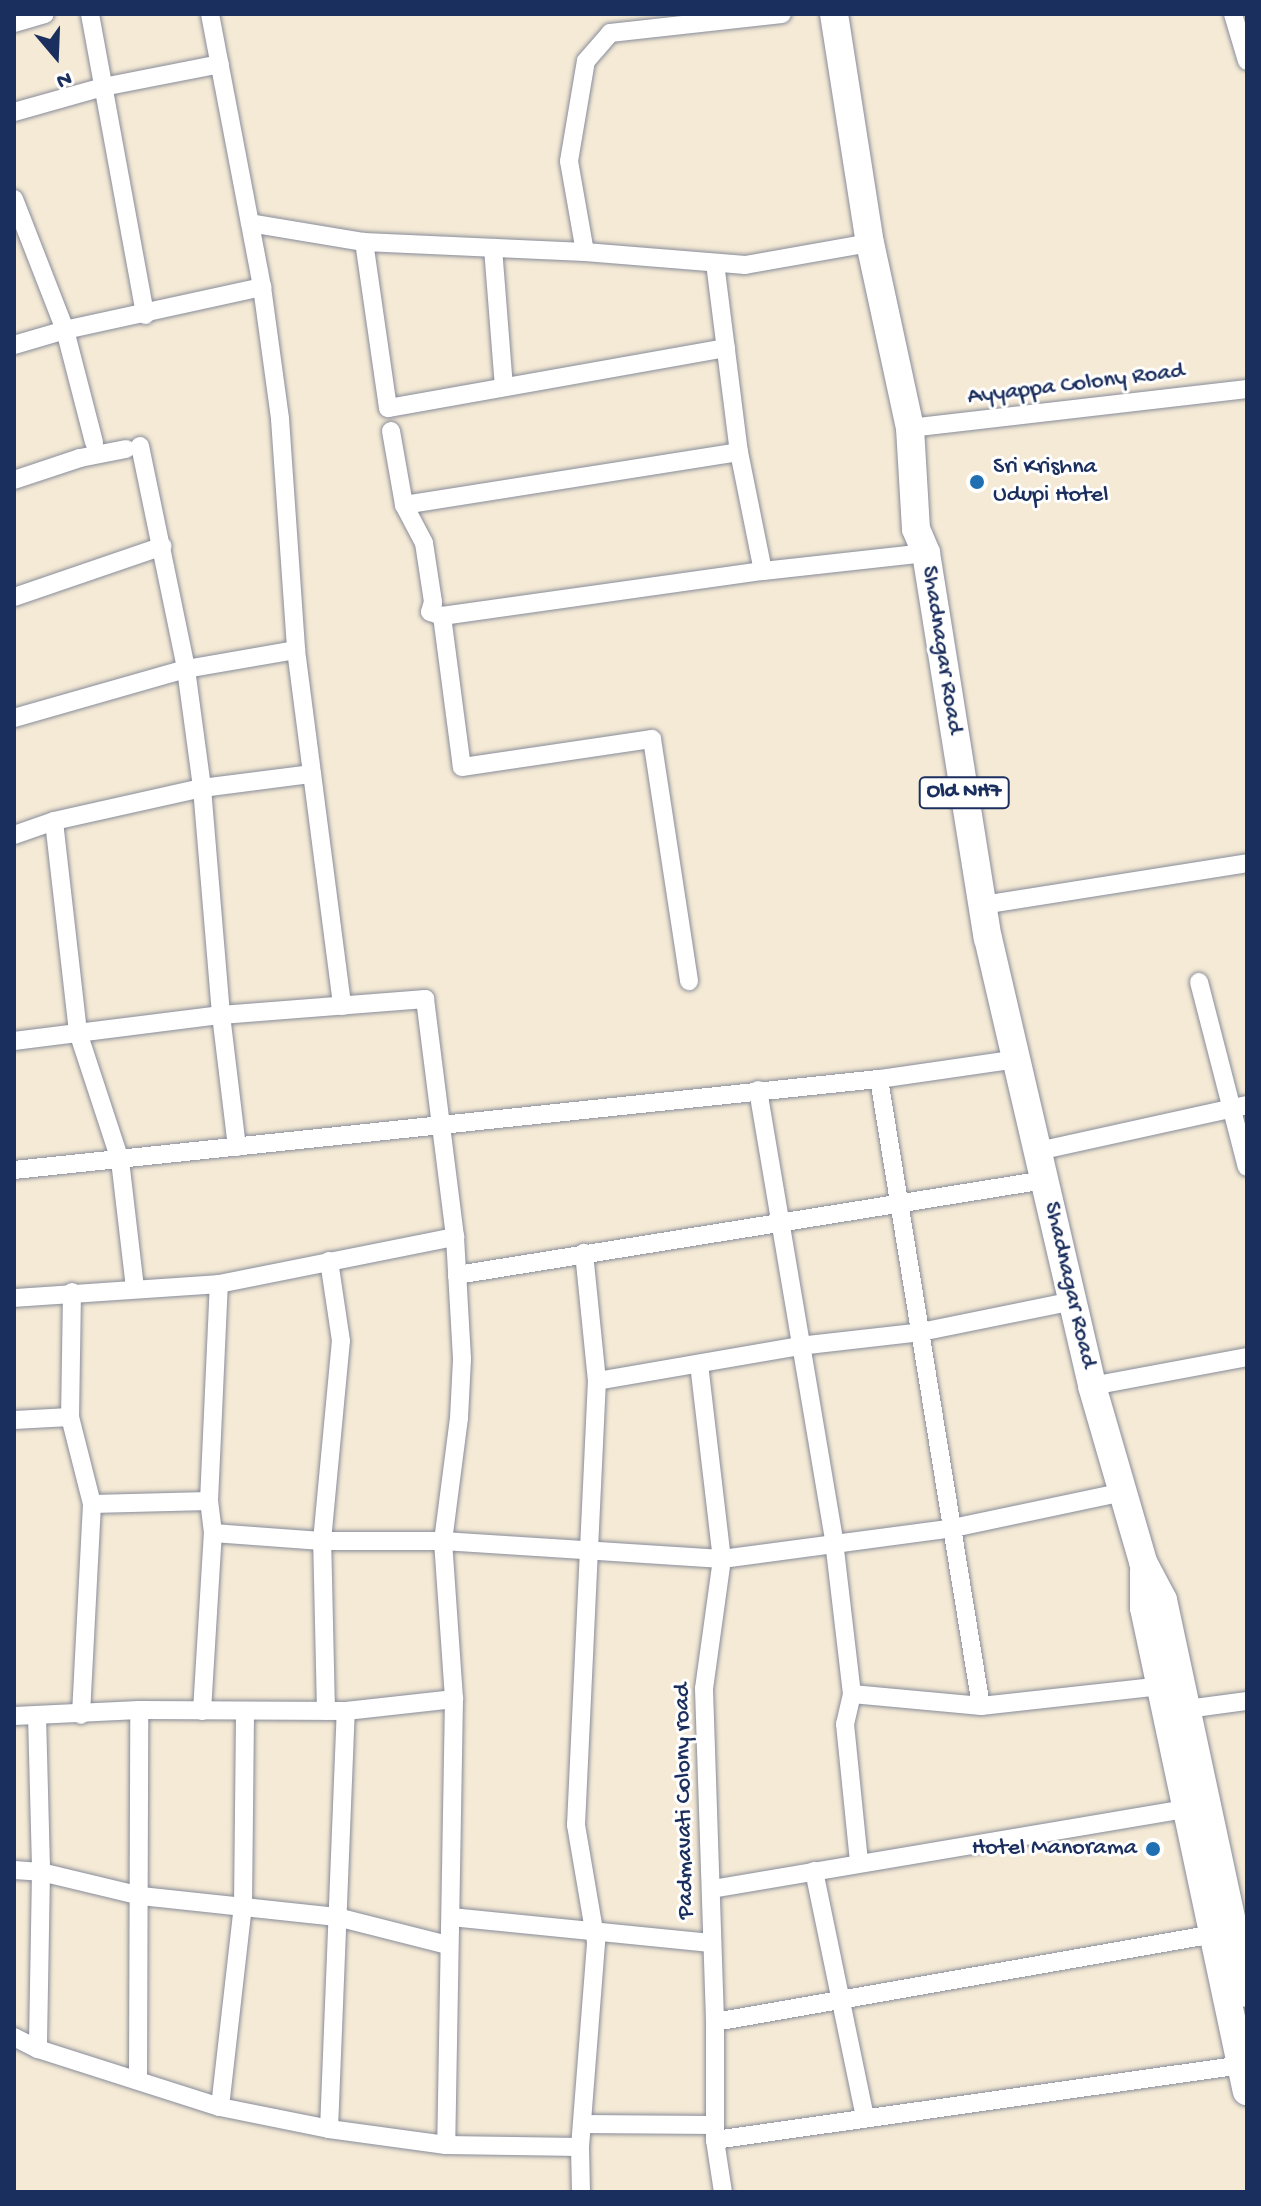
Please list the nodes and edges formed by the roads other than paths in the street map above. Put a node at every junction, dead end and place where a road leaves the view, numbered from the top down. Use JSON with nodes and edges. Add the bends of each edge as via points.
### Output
{"nodes":[{"id":1,"x":45,"y":14,"type":"edge"},
{"id":2,"x":90,"y":14,"type":"edge"},
{"id":3,"x":210,"y":14,"type":"edge"},
{"id":4,"x":782,"y":14,"type":"edge"},
{"id":5,"x":834,"y":14,"type":"edge"},
{"id":6,"x":1233,"y":14,"type":"edge"},
{"id":7,"x":14,"y":23,"type":"edge"},
{"id":8,"x":1247,"y":61,"type":"edge"},
{"id":9,"x":220,"y":64,"type":"junction"},
{"id":10,"x":103,"y":87,"type":"junction"},
{"id":11,"x":14,"y":112,"type":"edge"},
{"id":12,"x":14,"y":199,"type":"edge"},
{"id":13,"x":250,"y":223,"type":"junction"},
{"id":14,"x":364,"y":242,"type":"junction"},
{"id":15,"x":870,"y":243,"type":"junction"},
{"id":16,"x":493,"y":248,"type":"junction"},
{"id":17,"x":585,"y":252,"type":"junction"},
{"id":18,"x":715,"y":263,"type":"junction"},
{"id":19,"x":262,"y":287,"type":"junction"},
{"id":20,"x":145,"y":315,"type":"junction"},
{"id":21,"x":65,"y":330,"type":"junction"},
{"id":22,"x":14,"y":345,"type":"edge"},
{"id":23,"x":726,"y":348,"type":"junction"},
{"id":24,"x":504,"y":387,"type":"junction"},
{"id":25,"x":1247,"y":389,"type":"edge"},
{"id":26,"x":910,"y":428,"type":"junction"},
{"id":27,"x":391,"y":431,"type":"dead end"},
{"id":28,"x":94,"y":442,"type":"dead end"},
{"id":29,"x":739,"y":452,"type":"junction"},
{"id":30,"x":14,"y":480,"type":"edge"},
{"id":31,"x":404,"y":505,"type":"junction"},
{"id":32,"x":163,"y":546,"type":"junction"},
{"id":33,"x":926,"y":553,"type":"junction"},
{"id":34,"x":763,"y":571,"type":"junction"},
{"id":35,"x":14,"y":597,"type":"edge"},
{"id":36,"x":442,"y":616,"type":"junction"},
{"id":37,"x":296,"y":650,"type":"junction"},
{"id":38,"x":186,"y":669,"type":"junction"},
{"id":39,"x":14,"y":718,"type":"edge"},
{"id":40,"x":312,"y":774,"type":"junction"},
{"id":41,"x":202,"y":788,"type":"junction"},
{"id":42,"x":54,"y":821,"type":"junction"},
{"id":43,"x":14,"y":835,"type":"edge"},
{"id":44,"x":1247,"y":863,"type":"edge"},
{"id":45,"x":983,"y":905,"type":"junction"},
{"id":46,"x":689,"y":981,"type":"dead end"},
{"id":47,"x":1199,"y":982,"type":"dead end"},
{"id":48,"x":342,"y":1006,"type":"junction"},
{"id":49,"x":221,"y":1015,"type":"junction"},
{"id":50,"x":78,"y":1032,"type":"junction"},
{"id":51,"x":14,"y":1041,"type":"edge"},
{"id":52,"x":1017,"y":1059,"type":"junction"},
{"id":53,"x":879,"y":1079,"type":"junction"},
{"id":54,"x":758,"y":1090,"type":"junction"},
{"id":55,"x":1240,"y":1106,"type":"edge"},
{"id":56,"x":443,"y":1127,"type":"junction"},
{"id":57,"x":237,"y":1147,"type":"junction"},
{"id":58,"x":1038,"y":1151,"type":"junction"},
{"id":59,"x":120,"y":1160,"type":"junction"},
{"id":60,"x":1247,"y":1167,"type":"edge"},
{"id":61,"x":14,"y":1170,"type":"edge"},
{"id":62,"x":1045,"y":1180,"type":"junction"},
{"id":63,"x":899,"y":1203,"type":"junction"},
{"id":64,"x":778,"y":1222,"type":"junction"},
{"id":65,"x":455,"y":1237,"type":"junction"},
{"id":66,"x":584,"y":1253,"type":"junction"},
{"id":67,"x":329,"y":1261,"type":"junction"},
{"id":68,"x":457,"y":1275,"type":"junction"},
{"id":69,"x":219,"y":1284,"type":"junction"},
{"id":70,"x":135,"y":1288,"type":"junction"},
{"id":71,"x":72,"y":1292,"type":"junction"},
{"id":72,"x":14,"y":1298,"type":"edge"},
{"id":73,"x":1074,"y":1301,"type":"junction"},
{"id":74,"x":921,"y":1332,"type":"junction"},
{"id":75,"x":799,"y":1346,"type":"junction"},
{"id":76,"x":1247,"y":1357,"type":"edge"},
{"id":77,"x":699,"y":1364,"type":"junction"},
{"id":78,"x":597,"y":1381,"type":"junction"},
{"id":79,"x":1092,"y":1386,"type":"junction"},
{"id":80,"x":70,"y":1417,"type":"junction"},
{"id":81,"x":14,"y":1420,"type":"edge"},
{"id":82,"x":1124,"y":1492,"type":"junction"},
{"id":83,"x":209,"y":1501,"type":"junction"},
{"id":84,"x":92,"y":1504,"type":"junction"},
{"id":85,"x":953,"y":1528,"type":"junction"},
{"id":86,"x":213,"y":1533,"type":"junction"},
{"id":87,"x":322,"y":1541,"type":"junction"},
{"id":88,"x":443,"y":1541,"type":"junction"},
{"id":89,"x":834,"y":1541,"type":"junction"},
{"id":90,"x":587,"y":1550,"type":"junction"},
{"id":91,"x":722,"y":1559,"type":"junction"},
{"id":92,"x":1143,"y":1562,"type":"junction"},
{"id":93,"x":1161,"y":1686,"type":"junction"},
{"id":94,"x":852,"y":1694,"type":"junction"},
{"id":95,"x":454,"y":1699,"type":"junction"},
{"id":96,"x":1247,"y":1701,"type":"edge"},
{"id":97,"x":981,"y":1706,"type":"junction"},
{"id":98,"x":1187,"y":1709,"type":"junction"},
{"id":99,"x":139,"y":1710,"type":"junction"},
{"id":100,"x":202,"y":1711,"type":"junction"},
{"id":101,"x":245,"y":1711,"type":"junction"},
{"id":102,"x":326,"y":1711,"type":"junction"},
{"id":103,"x":346,"y":1711,"type":"junction"},
{"id":104,"x":37,"y":1715,"type":"junction"},
{"id":105,"x":81,"y":1715,"type":"junction"},
{"id":106,"x":14,"y":1716,"type":"edge"},
{"id":107,"x":1187,"y":1809,"type":"junction"},
{"id":108,"x":859,"y":1862,"type":"junction"},
{"id":109,"x":14,"y":1870,"type":"edge"},
{"id":110,"x":814,"y":1871,"type":"junction"},
{"id":111,"x":41,"y":1872,"type":"junction"},
{"id":112,"x":712,"y":1889,"type":"junction"},
{"id":113,"x":141,"y":1896,"type":"junction"},
{"id":114,"x":243,"y":1906,"type":"junction"},
{"id":115,"x":337,"y":1917,"type":"junction"},
{"id":116,"x":451,"y":1917,"type":"junction"},
{"id":117,"x":594,"y":1934,"type":"junction"},
{"id":118,"x":1214,"y":1934,"type":"junction"},
{"id":119,"x":711,"y":1943,"type":"junction"},
{"id":120,"x":448,"y":1945,"type":"junction"},
{"id":121,"x":1247,"y":1993,"type":"edge"},
{"id":122,"x":843,"y":1997,"type":"junction"},
{"id":123,"x":715,"y":2022,"type":"junction"},
{"id":124,"x":14,"y":2037,"type":"edge"},
{"id":125,"x":38,"y":2049,"type":"junction"},
{"id":126,"x":1245,"y":2078,"type":"edge"},
{"id":127,"x":138,"y":2080,"type":"junction"},
{"id":128,"x":220,"y":2107,"type":"junction"},
{"id":129,"x":865,"y":2118,"type":"junction"},
{"id":130,"x":582,"y":2124,"type":"junction"},
{"id":131,"x":329,"y":2129,"type":"junction"},
{"id":132,"x":715,"y":2133,"type":"junction"},
{"id":133,"x":446,"y":2145,"type":"junction"},
{"id":134,"x":580,"y":2147,"type":"junction"},
{"id":135,"x":581,"y":2192,"type":"edge"},
{"id":136,"x":723,"y":2192,"type":"edge"}],
"edges":[{"from":1,"to":7,"type":"street"},
{"from":2,"to":10,"type":"street"},
{"from":3,"to":9,"type":"street"},
{"from":4,"to":17,"type":"street","via":[[610,33],[586,61],[569,161]]},
{"from":5,"to":15,"type":"main road","name":"Shadnagar Road","number":"Old NH7"},
{"from":6,"to":8,"type":"street"},
{"from":9,"to":10,"type":"street"},
{"from":9,"to":13,"type":"street"},
{"from":10,"to":11,"type":"street"},
{"from":10,"to":20,"type":"street"},
{"from":12,"to":21,"type":"street"},
{"from":13,"to":14,"type":"street"},
{"from":13,"to":19,"type":"street"},
{"from":14,"to":16,"type":"street"},
{"from":14,"to":24,"type":"street","via":[[388,408]]},
{"from":15,"to":18,"type":"street","via":[[745,265]]},
{"from":15,"to":26,"type":"main road","name":"Shadnagar Road","number":"Old NH7"},
{"from":16,"to":17,"type":"street"},
{"from":16,"to":24,"type":"street"},
{"from":17,"to":18,"type":"street"},
{"from":18,"to":23,"type":"street"},
{"from":19,"to":20,"type":"street"},
{"from":19,"to":37,"type":"street","via":[[280,419]]},
{"from":20,"to":21,"type":"street"},
{"from":21,"to":22,"type":"street"},
{"from":21,"to":28,"type":"street"},
{"from":23,"to":24,"type":"street"},
{"from":23,"to":29,"type":"street"},
{"from":25,"to":26,"type":"street","name":"Ayyappa Colony Road"},
{"from":26,"to":33,"type":"main road","name":"Shadnagar Road","number":"Old NH7","via":[[916,529]]},
{"from":27,"to":31,"type":"street"},
{"from":29,"to":31,"type":"street"},
{"from":29,"to":34,"type":"street"},
{"from":30,"to":32,"type":"street","via":[[80,458],[133,448]]},
{"from":31,"to":36,"type":"street","via":[[424,543],[430,612]]},
{"from":32,"to":35,"type":"street"},
{"from":32,"to":38,"type":"street"},
{"from":33,"to":34,"type":"street"},
{"from":33,"to":45,"type":"main road","name":"Shadnagar Road","number":"Old NH7"},
{"from":34,"to":36,"type":"street"},
{"from":36,"to":46,"type":"street","via":[[462,767],[652,739]]},
{"from":37,"to":38,"type":"street"},
{"from":37,"to":40,"type":"street"},
{"from":38,"to":39,"type":"street"},
{"from":38,"to":41,"type":"street"},
{"from":40,"to":41,"type":"street"},
{"from":40,"to":48,"type":"street"},
{"from":41,"to":42,"type":"street"},
{"from":41,"to":49,"type":"street"},
{"from":42,"to":43,"type":"street"},
{"from":42,"to":50,"type":"street"},
{"from":44,"to":45,"type":"street"},
{"from":45,"to":52,"type":"main road","name":"Shadnagar Road","number":"Old NH7"},
{"from":47,"to":55,"type":"street"},
{"from":48,"to":49,"type":"street"},
{"from":48,"to":56,"type":"street","via":[[425,999]]},
{"from":49,"to":50,"type":"street"},
{"from":49,"to":57,"type":"street"},
{"from":50,"to":51,"type":"street"},
{"from":50,"to":59,"type":"street"},
{"from":52,"to":53,"type":"street"},
{"from":52,"to":58,"type":"main road","name":"Shadnagar Road","number":"Old NH7"},
{"from":53,"to":54,"type":"street"},
{"from":53,"to":63,"type":"street"},
{"from":54,"to":56,"type":"street"},
{"from":54,"to":64,"type":"street"},
{"from":55,"to":58,"type":"street"},
{"from":55,"to":60,"type":"street"},
{"from":56,"to":57,"type":"street"},
{"from":56,"to":65,"type":"street"},
{"from":57,"to":59,"type":"street"},
{"from":58,"to":62,"type":"main road","name":"Shadnagar Road","number":"Old NH7"},
{"from":59,"to":61,"type":"street"},
{"from":59,"to":70,"type":"street"},
{"from":62,"to":63,"type":"street"},
{"from":62,"to":73,"type":"main road","name":"Shadnagar Road","number":"Old NH7"},
{"from":63,"to":64,"type":"street"},
{"from":63,"to":74,"type":"street"},
{"from":64,"to":66,"type":"street"},
{"from":64,"to":75,"type":"street"},
{"from":65,"to":67,"type":"street"},
{"from":65,"to":68,"type":"street"},
{"from":66,"to":68,"type":"street"},
{"from":66,"to":78,"type":"street"},
{"from":67,"to":69,"type":"street"},
{"from":67,"to":87,"type":"street","via":[[341,1341]]},
{"from":68,"to":88,"type":"street","via":[[459,1418]]},
{"from":69,"to":70,"type":"street"},
{"from":69,"to":83,"type":"street"},
{"from":70,"to":71,"type":"street"},
{"from":71,"to":72,"type":"street"},
{"from":71,"to":80,"type":"street"},
{"from":73,"to":74,"type":"street"},
{"from":73,"to":79,"type":"main road","name":"Shadnagar Road","number":"Old NH7"},
{"from":74,"to":75,"type":"street"},
{"from":74,"to":85,"type":"street"},
{"from":75,"to":77,"type":"street"},
{"from":75,"to":89,"type":"street"},
{"from":76,"to":79,"type":"street"},
{"from":77,"to":78,"type":"street"},
{"from":77,"to":91,"type":"street","name":"Padmavati Colony road"},
{"from":78,"to":90,"type":"street"},
{"from":79,"to":82,"type":"main road","name":"Shadnagar Road","number":"Old NH7"},
{"from":80,"to":81,"type":"street"},
{"from":80,"to":84,"type":"street"},
{"from":82,"to":85,"type":"street"},
{"from":82,"to":92,"type":"main road","name":"Shadnagar Road","number":"Old NH7"},
{"from":83,"to":84,"type":"street"},
{"from":83,"to":86,"type":"street"},
{"from":84,"to":105,"type":"street"},
{"from":85,"to":89,"type":"street"},
{"from":85,"to":97,"type":"street"},
{"from":86,"to":87,"type":"street"},
{"from":86,"to":100,"type":"street"},
{"from":87,"to":88,"type":"street"},
{"from":87,"to":102,"type":"street"},
{"from":88,"to":90,"type":"street"},
{"from":88,"to":95,"type":"street"},
{"from":89,"to":91,"type":"street"},
{"from":89,"to":94,"type":"street"},
{"from":90,"to":91,"type":"street"},
{"from":90,"to":117,"type":"street","via":[[576,1825]]},
{"from":91,"to":112,"type":"street","name":"Padmavati Colony road","via":[[704,1689]]},
{"from":92,"to":93,"type":"main road","name":"Shadnagar Road","number":"Old NH7","via":[[1144,1608]]},
{"from":92,"to":98,"type":"main road","name":"Shadnagar Road","number":"Old NH7","via":[[1163,1600]]},
{"from":93,"to":97,"type":"street"},
{"from":93,"to":107,"type":"main road","name":"Shadnagar Road","number":"Old NH7"},
{"from":94,"to":97,"type":"street"},
{"from":94,"to":108,"type":"street","via":[[845,1724]]},
{"from":95,"to":103,"type":"street"},
{"from":95,"to":116,"type":"street"},
{"from":96,"to":98,"type":"street"},
{"from":98,"to":121,"type":"main road","name":"Shadnagar Road","number":"Old NH7"},
{"from":99,"to":100,"type":"street"},
{"from":99,"to":105,"type":"street"},
{"from":99,"to":113,"type":"street"},
{"from":100,"to":101,"type":"street"},
{"from":101,"to":102,"type":"street"},
{"from":101,"to":114,"type":"street"},
{"from":102,"to":103,"type":"street"},
{"from":103,"to":115,"type":"street"},
{"from":104,"to":105,"type":"street"},
{"from":104,"to":106,"type":"street"},
{"from":104,"to":111,"type":"street"},
{"from":107,"to":108,"type":"street"},
{"from":107,"to":118,"type":"main road","name":"Shadnagar Road","number":"Old NH7"},
{"from":108,"to":110,"type":"street"},
{"from":109,"to":111,"type":"street"},
{"from":110,"to":112,"type":"street"},
{"from":110,"to":122,"type":"street"},
{"from":111,"to":113,"type":"street"},
{"from":111,"to":125,"type":"street"},
{"from":112,"to":119,"type":"street","name":"Padmavati Colony road"},
{"from":113,"to":114,"type":"street"},
{"from":113,"to":127,"type":"street"},
{"from":114,"to":115,"type":"street"},
{"from":114,"to":128,"type":"street"},
{"from":115,"to":120,"type":"street"},
{"from":115,"to":131,"type":"street"},
{"from":116,"to":117,"type":"street"},
{"from":116,"to":120,"type":"street"},
{"from":117,"to":119,"type":"street"},
{"from":117,"to":130,"type":"street"},
{"from":118,"to":122,"type":"street"},
{"from":118,"to":126,"type":"main road","name":"Shadnagar Road","number":"Old NH7"},
{"from":119,"to":123,"type":"street","name":"Padmavati Colony road"},
{"from":120,"to":133,"type":"street"},
{"from":122,"to":123,"type":"street"},
{"from":122,"to":129,"type":"street"},
{"from":123,"to":132,"type":"street","name":"Padmavati Colony road"},
{"from":124,"to":125,"type":"street"},
{"from":125,"to":127,"type":"street"},
{"from":126,"to":129,"type":"street"},
{"from":127,"to":128,"type":"street"},
{"from":128,"to":131,"type":"street"},
{"from":129,"to":132,"type":"street"},
{"from":130,"to":132,"type":"street"},
{"from":130,"to":134,"type":"street"},
{"from":131,"to":133,"type":"street"},
{"from":132,"to":136,"type":"street","name":"Padmavati Colony road"},
{"from":133,"to":134,"type":"street"},
{"from":134,"to":135,"type":"street"}]}
